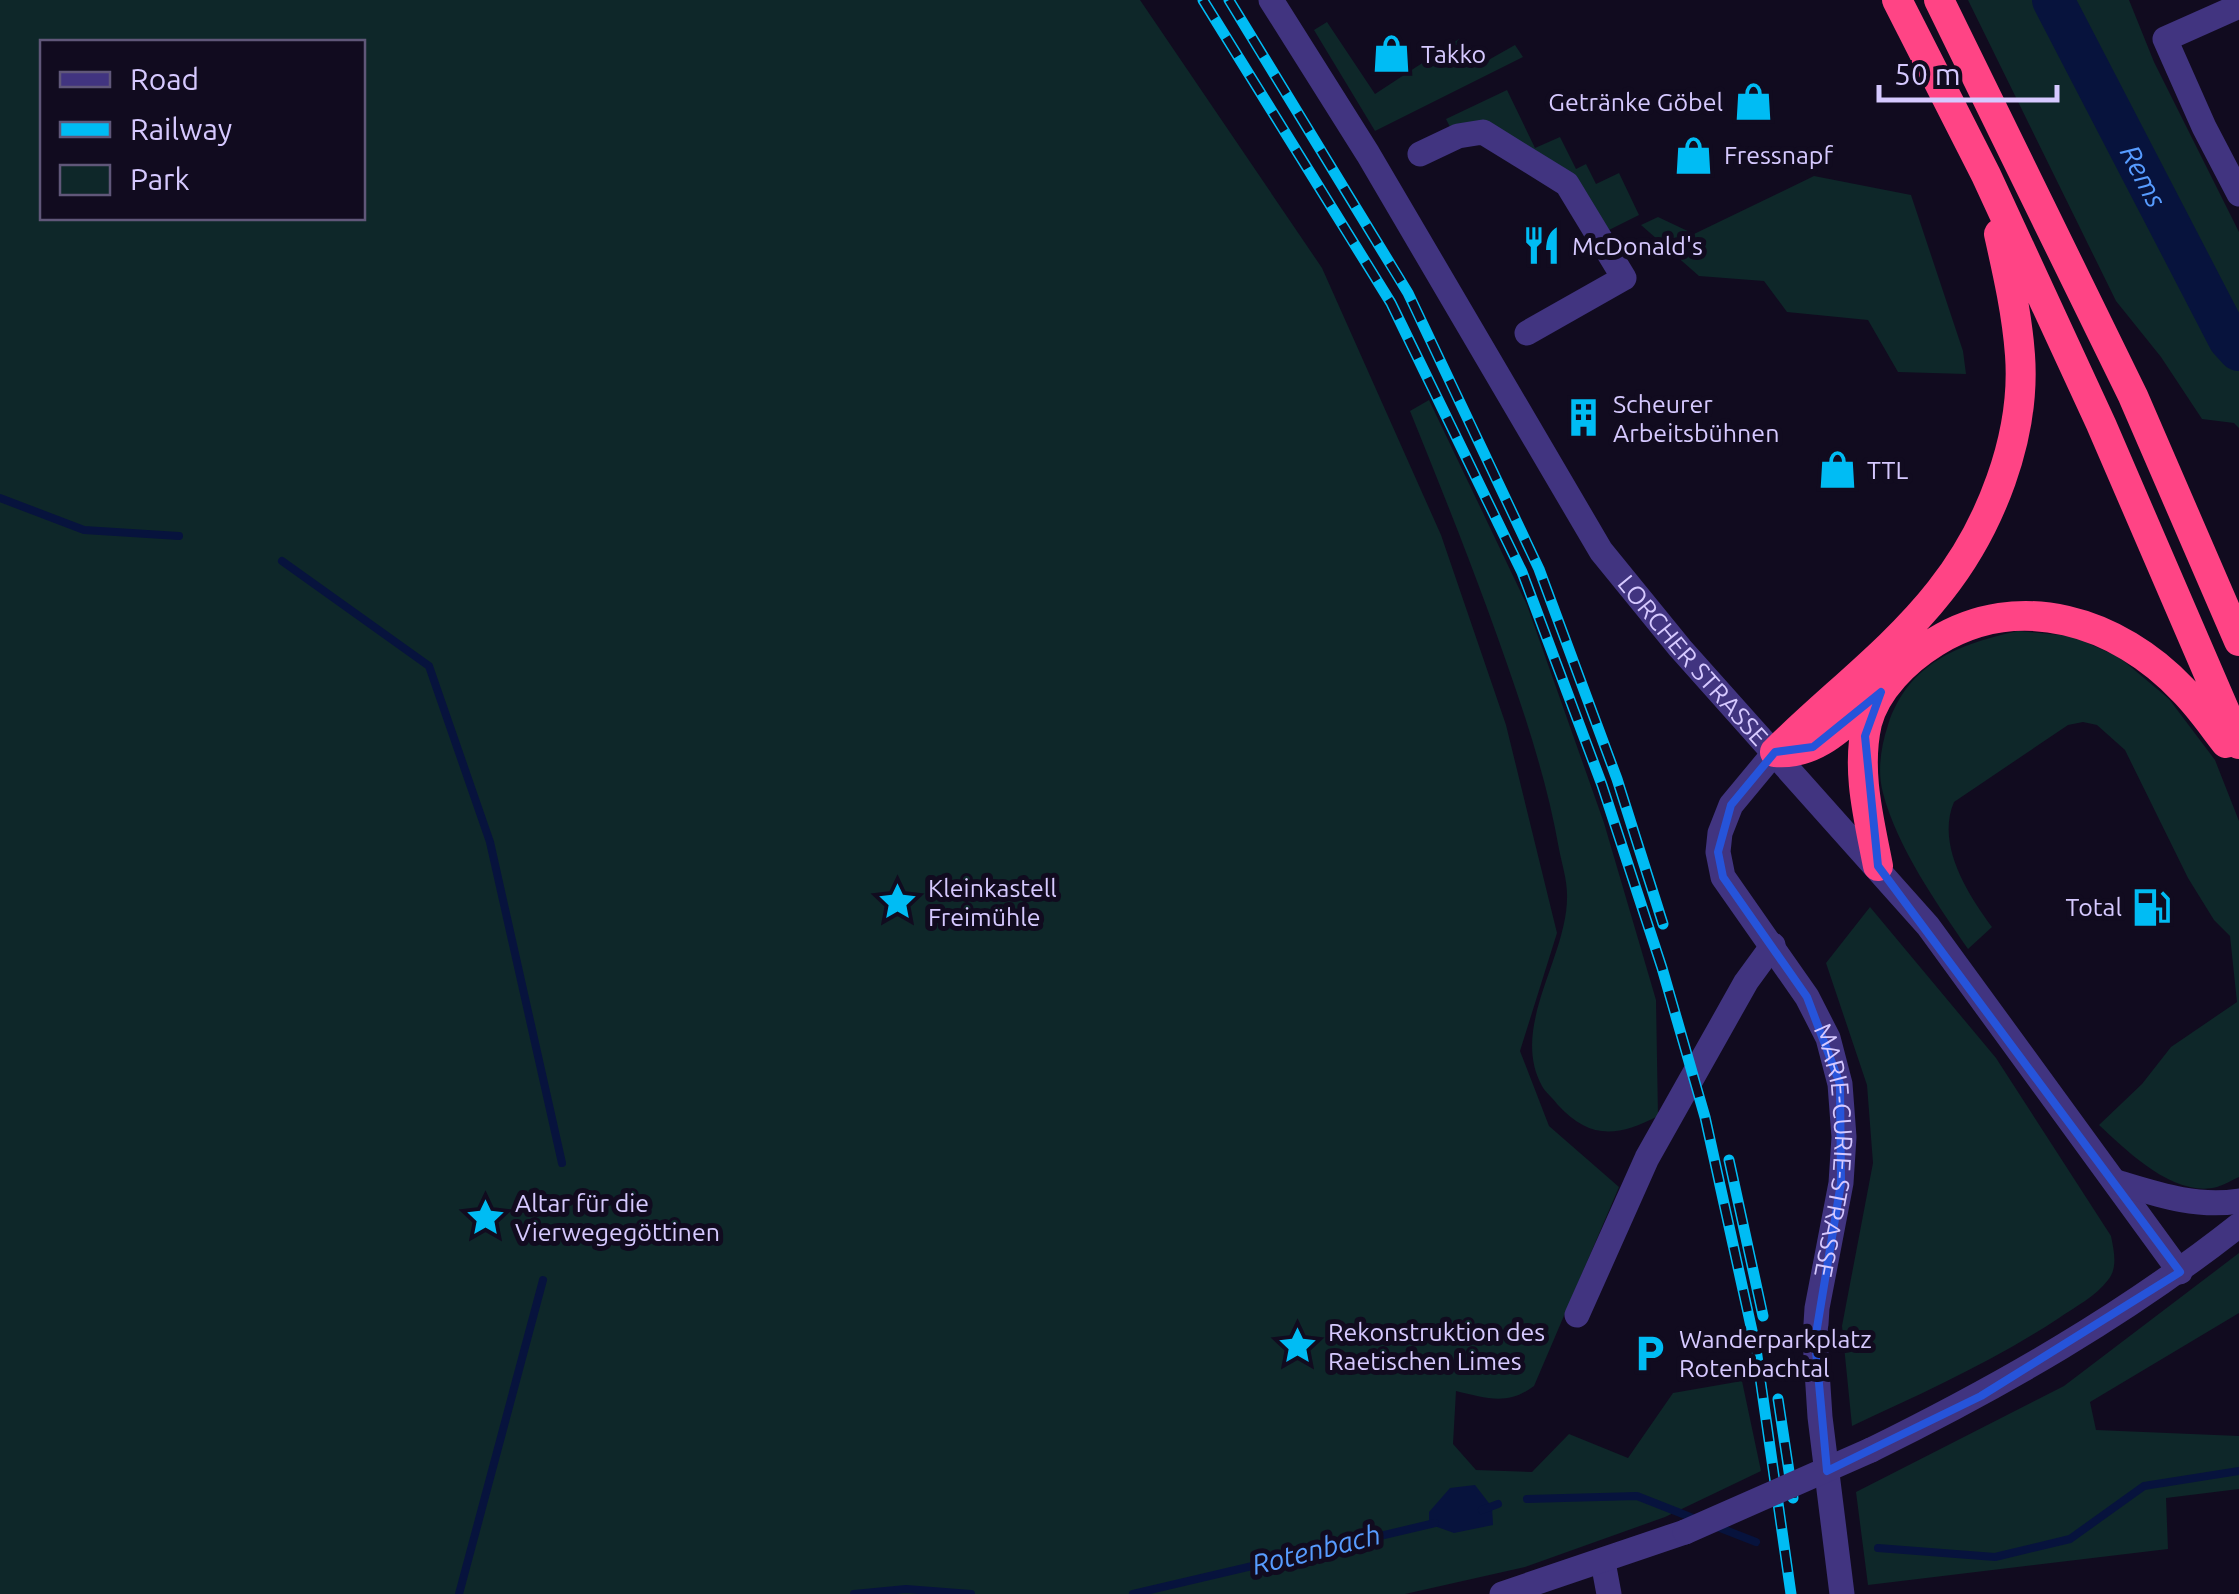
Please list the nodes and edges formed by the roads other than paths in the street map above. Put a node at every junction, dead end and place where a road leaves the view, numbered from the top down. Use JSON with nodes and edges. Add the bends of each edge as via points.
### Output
{"nodes":[{"id":1,"x":1271,"y":0,"type":"edge"},
{"id":2,"x":1897,"y":0,"type":"edge"},
{"id":3,"x":1940,"y":0,"type":"edge"},
{"id":4,"x":2239,"y":6,"type":"edge"},
{"id":5,"x":1420,"y":154,"type":"dead end"},
{"id":6,"x":1986,"y":175,"type":"junction"},
{"id":7,"x":2239,"y":194,"type":"edge"},
{"id":8,"x":1526,"y":333,"type":"dead end"},
{"id":9,"x":2239,"y":641,"type":"edge"},
{"id":10,"x":1880,"y":692,"type":"junction"},
{"id":11,"x":2239,"y":744,"type":"edge"},
{"id":12,"x":1775,"y":752,"type":"junction"},
{"id":13,"x":2239,"y":761,"type":"edge"},
{"id":14,"x":1878,"y":866,"type":"junction"},
{"id":15,"x":1773,"y":945,"type":"junction"},
{"id":16,"x":2116,"y":1182,"type":"junction"},
{"id":17,"x":2239,"y":1201,"type":"edge"},
{"id":18,"x":2239,"y":1225,"type":"edge"},
{"id":19,"x":2180,"y":1272,"type":"junction"},
{"id":20,"x":1577,"y":1315,"type":"dead end"},
{"id":21,"x":1603,"y":1562,"type":"junction"},
{"id":22,"x":1502,"y":1594,"type":"edge"},
{"id":23,"x":1609,"y":1594,"type":"edge"},
{"id":24,"x":1842,"y":1594,"type":"edge"}],
"edges":[{"from":1,"to":12,"type":"street","name":"LORCHER STRASSE","via":[[1600,551]]},
{"from":2,"to":6,"type":"highway"},
{"from":3,"to":9,"type":"highway","via":[[2133,396]]},
{"from":4,"to":7,"type":"street","via":[[2165,39]]},
{"from":5,"to":8,"type":"street","via":[[1483,132],[1567,184],[1624,278]]},
{"from":6,"to":11,"type":"highway"},
{"from":6,"to":12,"type":"highway","via":[[2020,358],[2016,419],[1998,487],[1940,592]]},
{"from":10,"to":12,"type":"highway","via":[[1813,747]]},
{"from":10,"to":13,"type":"highway","via":[[1922,650],[1952,632],[2000,617],[2062,618],[2111,636],[2158,666]]},
{"from":10,"to":14,"type":"highway","via":[[1868,718],[1862,777]]},
{"from":12,"to":14,"type":"street","name":"LORCHER STRASSE"},
{"from":12,"to":15,"type":"street","name":"MARIE-CURIE-STRASSE","via":[[1731,805],[1718,852],[1724,876]]},
{"from":14,"to":16,"type":"street","name":"LORCHER STRASSE","via":[[1986,1001]]},
{"from":15,"to":20,"type":"street","via":[[1647,1158]]},
{"from":15,"to":24,"type":"street","name":"MARIE-CURIE-STRASSE","via":[[1828,1038],[1843,1109],[1841,1183],[1815,1340]]},
{"from":16,"to":17,"type":"street","via":[[2171,1198]]},
{"from":16,"to":19,"type":"street","name":"LORCHER STRASSE"},
{"from":18,"to":19,"type":"street"},
{"from":19,"to":21,"type":"street","bridge":true,"via":[[1982,1396],[1685,1532]]},
{"from":21,"to":22,"type":"street"},
{"from":21,"to":23,"type":"street"}]}
